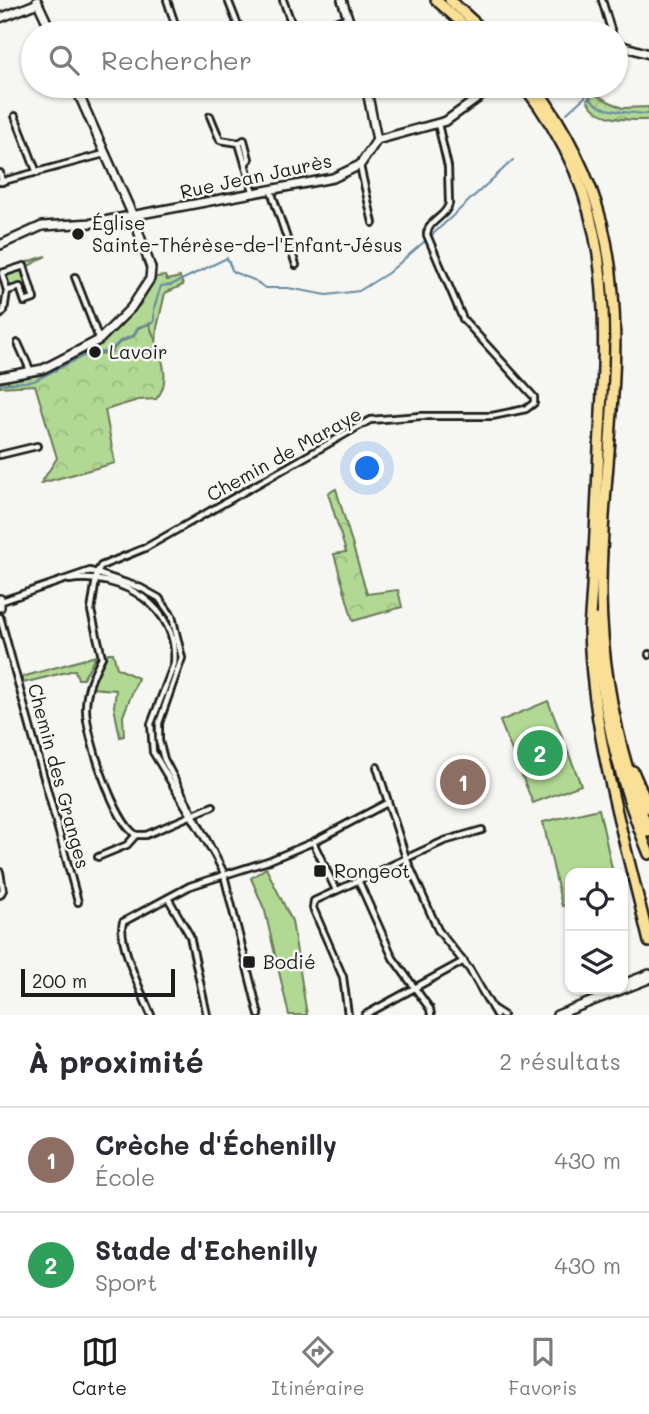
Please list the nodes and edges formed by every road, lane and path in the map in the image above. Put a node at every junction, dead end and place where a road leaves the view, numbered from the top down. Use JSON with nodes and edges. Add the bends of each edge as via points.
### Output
{"nodes":[{"id":1,"x":167,"y":0,"type":"edge"},
{"id":2,"x":228,"y":0,"type":"edge"},
{"id":3,"x":283,"y":0,"type":"edge"},
{"id":4,"x":342,"y":0,"type":"edge"},
{"id":5,"x":602,"y":0,"type":"edge"},
{"id":6,"x":38,"y":1,"type":"edge"},
{"id":7,"x":444,"y":1,"type":"edge"},
{"id":8,"x":348,"y":17,"type":"junction"},
{"id":9,"x":0,"y":19,"type":"edge"},
{"id":10,"x":47,"y":21,"type":"edge"},
{"id":11,"x":174,"y":21,"type":"edge"},
{"id":12,"x":236,"y":21,"type":"edge"},
{"id":13,"x":291,"y":21,"type":"edge"},
{"id":14,"x":338,"y":21,"type":"edge"},
{"id":15,"x":349,"y":21,"type":"edge"},
{"id":16,"x":462,"y":21,"type":"edge"},
{"id":17,"x":470,"y":21,"type":"edge"},
{"id":18,"x":608,"y":21,"type":"edge"},
{"id":19,"x":628,"y":48,"type":"edge"},
{"id":20,"x":649,"y":54,"type":"edge"},
{"id":21,"x":80,"y":98,"type":"edge"},
{"id":22,"x":368,"y":98,"type":"edge"},
{"id":23,"x":478,"y":98,"type":"edge"},
{"id":24,"x":533,"y":98,"type":"edge"},
{"id":25,"x":543,"y":98,"type":"edge"},
{"id":26,"x":15,"y":116,"type":"dead end"},
{"id":27,"x":210,"y":116,"type":"dead end"},
{"id":28,"x":439,"y":124,"type":"junction"},
{"id":29,"x":377,"y":140,"type":"junction"},
{"id":30,"x":105,"y":154,"type":"junction"},
{"id":31,"x":360,"y":165,"type":"junction"},
{"id":32,"x":0,"y":173,"type":"edge"},
{"id":33,"x":37,"y":173,"type":"junction"},
{"id":34,"x":1,"y":182,"type":"edge"},
{"id":35,"x":271,"y":191,"type":"junction"},
{"id":36,"x":254,"y":194,"type":"junction"},
{"id":37,"x":133,"y":216,"type":"junction"},
{"id":38,"x":373,"y":223,"type":"dead end"},
{"id":39,"x":0,"y":245,"type":"edge"},
{"id":40,"x":296,"y":265,"type":"dead end"},
{"id":41,"x":2,"y":273,"type":"edge"},
{"id":42,"x":75,"y":277,"type":"dead end"},
{"id":43,"x":29,"y":284,"type":"junction"},
{"id":44,"x":20,"y":287,"type":"junction"},
{"id":45,"x":7,"y":291,"type":"junction"},
{"id":46,"x":0,"y":315,"type":"edge"},
{"id":47,"x":99,"y":340,"type":"junction"},
{"id":48,"x":18,"y":343,"type":"dead end"},
{"id":49,"x":31,"y":373,"type":"junction"},
{"id":50,"x":0,"y":377,"type":"edge"},
{"id":51,"x":37,"y":446,"type":"dead end"},
{"id":52,"x":0,"y":455,"type":"edge"},
{"id":53,"x":97,"y":572,"type":"junction"},
{"id":54,"x":96,"y":579,"type":"junction"},
{"id":55,"x":65,"y":581,"type":"junction"},
{"id":56,"x":593,"y":583,"type":"junction"},
{"id":57,"x":1,"y":602,"type":"edge"},
{"id":58,"x":0,"y":617,"type":"edge"},
{"id":59,"x":618,"y":734,"type":"junction"},
{"id":60,"x":377,"y":766,"type":"dead end"},
{"id":61,"x":387,"y":803,"type":"junction"},
{"id":62,"x":214,"y":806,"type":"dead end"},
{"id":63,"x":649,"y":808,"type":"edge"},
{"id":64,"x":192,"y":815,"type":"junction"},
{"id":65,"x":482,"y":830,"type":"dead end"},
{"id":66,"x":649,"y":832,"type":"edge"},
{"id":67,"x":136,"y":835,"type":"junction"},
{"id":68,"x":313,"y":842,"type":"junction"},
{"id":69,"x":649,"y":854,"type":"edge"},
{"id":70,"x":98,"y":857,"type":"dead end"},
{"id":71,"x":407,"y":858,"type":"junction"},
{"id":72,"x":0,"y":872,"type":"edge"},
{"id":73,"x":224,"y":874,"type":"junction"},
{"id":74,"x":358,"y":880,"type":"junction"},
{"id":75,"x":336,"y":890,"type":"junction"},
{"id":76,"x":0,"y":895,"type":"edge"},
{"id":77,"x":168,"y":898,"type":"junction"},
{"id":78,"x":78,"y":902,"type":"dead end"},
{"id":79,"x":649,"y":942,"type":"edge"},
{"id":80,"x":464,"y":961,"type":"junction"},
{"id":81,"x":649,"y":974,"type":"edge"},
{"id":82,"x":649,"y":979,"type":"edge"},
{"id":83,"x":628,"y":982,"type":"edge"},
{"id":84,"x":414,"y":988,"type":"junction"},
{"id":85,"x":600,"y":994,"type":"edge"},
{"id":86,"x":492,"y":1008,"type":"junction"},
{"id":87,"x":151,"y":1015,"type":"edge"},
{"id":88,"x":207,"y":1015,"type":"edge"},
{"id":89,"x":259,"y":1015,"type":"edge"},
{"id":90,"x":348,"y":1015,"type":"edge"},
{"id":91,"x":365,"y":1015,"type":"edge"},
{"id":92,"x":431,"y":1015,"type":"edge"},
{"id":93,"x":496,"y":1015,"type":"edge"},
{"id":94,"x":503,"y":1015,"type":"edge"},
{"id":95,"x":549,"y":1015,"type":"edge"},
{"id":96,"x":557,"y":1015,"type":"edge"}],
"edges":[{"from":1,"to":11,"type":"street"},
{"from":2,"to":12,"type":"street"},
{"from":3,"to":13,"type":"street"},
{"from":4,"to":8,"type":"street"},
{"from":5,"to":18,"type":"street"},
{"from":6,"to":9,"type":"street"},
{"from":6,"to":10,"type":"street"},
{"from":7,"to":16,"type":"highway"},
{"from":7,"to":17,"type":"highway"},
{"from":8,"to":14,"type":"street"},
{"from":8,"to":15,"type":"street"},
{"from":19,"to":20,"type":"street"},
{"from":21,"to":30,"type":"street"},
{"from":22,"to":29,"type":"street"},
{"from":23,"to":28,"type":"street"},
{"from":24,"to":56,"type":"highway","via":[[571,162],[593,223],[602,266],[606,329]]},
{"from":25,"to":59,"type":"highway","via":[[580,160],[602,223],[611,273],[613,357],[601,594]]},
{"from":26,"to":33,"type":"street"},
{"from":27,"to":36,"type":"street","via":[[220,140],[239,143]]},
{"from":28,"to":29,"type":"street"},
{"from":28,"to":53,"type":"street","name":"Chemin de Maraye","via":[[448,167],[449,204],[428,227],[427,235],[463,319],[534,397],[534,403],[506,415],[370,420]]},
{"from":29,"to":31,"type":"street","name":"Rue Jean Jaurès"},
{"from":30,"to":33,"type":"street"},
{"from":30,"to":37,"type":"street"},
{"from":31,"to":35,"type":"street","name":"Rue Jean Jaurès","via":[[333,178]]},
{"from":31,"to":38,"type":"street"},
{"from":32,"to":34,"type":"street"},
{"from":33,"to":34,"type":"street"},
{"from":35,"to":36,"type":"street","name":"Rue Jean Jaurès"},
{"from":35,"to":40,"type":"street"},
{"from":36,"to":37,"type":"street","name":"Rue Jean Jaurès"},
{"from":37,"to":39,"type":"street","name":"Rue Jean Jaurès","via":[[42,226]]},
{"from":37,"to":47,"type":"street","via":[[151,268],[150,279],[131,308]]},
{"from":41,"to":43,"type":"street","via":[[24,266]]},
{"from":41,"to":45,"type":"street"},
{"from":42,"to":47,"type":"street"},
{"from":43,"to":44,"type":"street"},
{"from":43,"to":44,"type":"street","via":[[34,299],[25,302]]},
{"from":44,"to":45,"type":"street"},
{"from":45,"to":46,"type":"street"},
{"from":47,"to":49,"type":"street"},
{"from":48,"to":49,"type":"street"},
{"from":49,"to":50,"type":"street"},
{"from":51,"to":52,"type":"street"},
{"from":53,"to":54,"type":"street"},
{"from":53,"to":55,"type":"street","name":"Chemin de Maraye","via":[[80,573]]},
{"from":53,"to":64,"type":"street","via":[[153,593],[172,615],[182,658],[161,714],[159,741]]},
{"from":54,"to":55,"type":"street"},
{"from":54,"to":64,"type":"street","via":[[149,599],[167,622],[174,664],[154,713],[151,735],[158,763]]},
{"from":54,"to":67,"type":"street","via":[[91,611],[102,657],[89,681],[86,712],[107,792]]},
{"from":55,"to":57,"type":"street"},
{"from":56,"to":69,"type":"highway","via":[[606,710],[625,788]]},
{"from":56,"to":79,"type":"highway","via":[[589,629],[595,704]]},
{"from":58,"to":78,"type":"street","name":"Chemin des Granges"},
{"from":59,"to":63,"type":"highway"},
{"from":59,"to":66,"type":"highway"},
{"from":60,"to":61,"type":"street"},
{"from":61,"to":68,"type":"street"},
{"from":61,"to":71,"type":"street"},
{"from":62,"to":64,"type":"street"},
{"from":64,"to":67,"type":"street"},
{"from":64,"to":73,"type":"street"},
{"from":65,"to":71,"type":"street"},
{"from":67,"to":70,"type":"street","via":[[127,845]]},
{"from":68,"to":73,"type":"street"},
{"from":68,"to":75,"type":"street"},
{"from":71,"to":74,"type":"street"},
{"from":71,"to":80,"type":"street","via":[[438,930]]},
{"from":72,"to":76,"type":"street"},
{"from":73,"to":77,"type":"street"},
{"from":73,"to":89,"type":"street"},
{"from":74,"to":75,"type":"street"},
{"from":74,"to":84,"type":"street","via":[[393,958]]},
{"from":75,"to":90,"type":"street","via":[[312,904],[342,977]]},
{"from":77,"to":87,"type":"street","via":[[121,927]]},
{"from":77,"to":88,"type":"street","via":[[190,936]]},
{"from":80,"to":84,"type":"street"},
{"from":80,"to":86,"type":"street"},
{"from":81,"to":83,"type":"street"},
{"from":82,"to":96,"type":"street"},
{"from":84,"to":91,"type":"street"},
{"from":84,"to":92,"type":"street"},
{"from":85,"to":95,"type":"street"},
{"from":86,"to":93,"type":"street"},
{"from":86,"to":94,"type":"street"}]}
